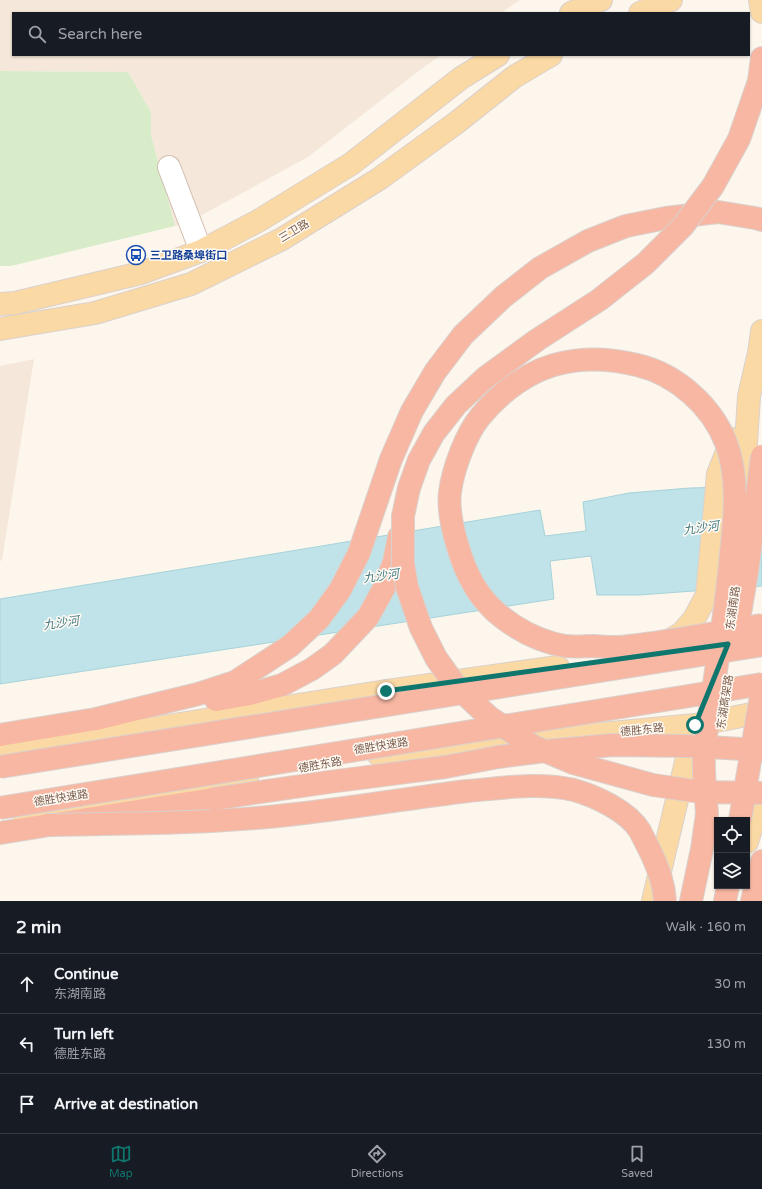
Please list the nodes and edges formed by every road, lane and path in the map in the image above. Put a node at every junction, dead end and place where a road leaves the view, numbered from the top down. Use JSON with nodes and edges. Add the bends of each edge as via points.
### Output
{"nodes":[{"id":1,"x":600,"y":0,"type":"edge"},
{"id":2,"x":671,"y":0,"type":"edge"},
{"id":3,"x":760,"y":0,"type":"edge"},
{"id":4,"x":573,"y":12,"type":"edge"},
{"id":5,"x":642,"y":12,"type":"edge"},
{"id":6,"x":762,"y":12,"type":"edge"},
{"id":7,"x":496,"y":56,"type":"edge"},
{"id":8,"x":549,"y":56,"type":"edge"},
{"id":9,"x":762,"y":58,"type":"edge"},
{"id":10,"x":169,"y":167,"type":"dead end"},
{"id":11,"x":762,"y":220,"type":"edge"},
{"id":12,"x":201,"y":251,"type":"junction"},
{"id":13,"x":0,"y":304,"type":"edge"},
{"id":14,"x":0,"y":329,"type":"edge"},
{"id":15,"x":762,"y":331,"type":"edge"},
{"id":16,"x":760,"y":356,"type":"edge"},
{"id":17,"x":749,"y":396,"type":"junction"},
{"id":18,"x":762,"y":456,"type":"edge"},
{"id":19,"x":403,"y":516,"type":"junction"},
{"id":20,"x":762,"y":625,"type":"edge"},
{"id":21,"x":762,"y":640,"type":"edge"},
{"id":22,"x":728,"y":644,"type":"junction"},
{"id":23,"x":762,"y":645,"type":"edge"},
{"id":24,"x":648,"y":655,"type":"junction"},
{"id":25,"x":762,"y":684,"type":"edge"},
{"id":26,"x":762,"y":690,"type":"edge"},
{"id":27,"x":762,"y":712,"type":"edge"},
{"id":28,"x":96,"y":719,"type":"junction"},
{"id":29,"x":695,"y":725,"type":"junction"},
{"id":30,"x":0,"y":735,"type":"edge"},
{"id":31,"x":762,"y":750,"type":"edge"},
{"id":32,"x":0,"y":753,"type":"edge"},
{"id":33,"x":0,"y":767,"type":"edge"},
{"id":34,"x":762,"y":793,"type":"edge"},
{"id":35,"x":0,"y":808,"type":"edge"},
{"id":36,"x":707,"y":814,"type":"junction"},
{"id":37,"x":741,"y":817,"type":"edge"},
{"id":38,"x":0,"y":823,"type":"edge"},
{"id":39,"x":48,"y":825,"type":"junction"},
{"id":40,"x":750,"y":832,"type":"edge"},
{"id":41,"x":0,"y":833,"type":"edge"},
{"id":42,"x":762,"y":860,"type":"edge"},
{"id":43,"x":727,"y":889,"type":"edge"},
{"id":44,"x":732,"y":889,"type":"edge"},
{"id":45,"x":653,"y":901,"type":"edge"},
{"id":46,"x":665,"y":901,"type":"edge"},
{"id":47,"x":691,"y":901,"type":"edge"},
{"id":48,"x":725,"y":901,"type":"edge"},
{"id":49,"x":729,"y":901,"type":"edge"},
{"id":50,"x":752,"y":901,"type":"edge"}],
"edges":[{"from":1,"to":4,"type":"main road"},
{"from":2,"to":5,"type":"main road"},
{"from":3,"to":6,"type":"main road"},
{"from":7,"to":12,"type":"main road","via":[[461,78],[351,164],[258,221]]},
{"from":8,"to":14,"type":"main road","name":"三卫路","via":[[514,77],[379,179],[282,239],[191,284],[95,313]]},
{"from":9,"to":19,"type":"highway","bridge":true,"via":[[759,81],[739,139],[713,186],[683,226],[646,263],[599,300],[536,340],[485,378],[456,405],[434,433],[419,460]]},
{"from":10,"to":12,"type":"lane"},
{"from":11,"to":28,"type":"highway","via":[[718,212],[626,226],[588,241],[540,268],[503,297],[463,335],[435,372],[412,411],[391,459],[359,553],[340,590],[319,619],[290,646],[235,682],[198,694]]},
{"from":12,"to":13,"type":"main road","via":[[141,273],[15,303]]},
{"from":15,"to":16,"type":"main road","name":"东湖南路"},
{"from":16,"to":17,"type":"main road","name":"东湖南路"},
{"from":17,"to":22,"type":"main road","name":"东湖南路","via":[[735,600]]},
{"from":17,"to":24,"type":"main road","via":[[718,474],[707,594],[694,620],[682,633]]},
{"from":18,"to":36,"type":"highway","name":"东湖高架路","bridge":true,"via":[[747,572]]},
{"from":19,"to":28,"type":"highway","bridge":true,"via":[[394,562],[368,618],[333,654],[312,669],[282,686],[250,694]]},
{"from":19,"to":34,"type":"highway","bridge":true,"via":[[403,564],[407,587],[421,628],[436,658],[456,686],[490,717],[533,746],[573,763],[606,773],[652,785],[700,792]]},
{"from":20,"to":36,"type":"highway","bridge":true,"via":[[724,631],[717,632],[709,634],[626,647],[566,646],[545,641],[508,622],[487,603],[467,573],[454,535],[450,511],[450,492],[455,467],[478,418],[496,399],[538,370],[560,363],[587,359],[625,362],[668,378],[685,387],[716,422],[732,463],[735,516],[729,572],[724,611],[722,626],[721,634],[718,657],[704,758]]},
{"from":21,"to":22,"type":"main road"},
{"from":22,"to":24,"type":"main road"},
{"from":22,"to":29,"type":"main road","name":"东湖南路"},
{"from":23,"to":33,"type":"highway","bridge":true},
{"from":24,"to":32,"type":"main road","via":[[386,691]]},
{"from":25,"to":35,"type":"highway","name":"德胜快速路","bridge":true},
{"from":26,"to":37,"type":"highway","bridge":true},
{"from":27,"to":29,"type":"main road","name":"德胜东路"},
{"from":28,"to":30,"type":"highway"},
{"from":29,"to":38,"type":"main road","name":"德胜东路","via":[[370,756]]},
{"from":29,"to":45,"type":"main road","name":"东湖南路"},
{"from":31,"to":39,"type":"highway","bridge":true,"via":[[613,745],[545,751]]},
{"from":34,"to":40,"type":"main road"},
{"from":36,"to":47,"type":"highway","name":"东湖高架路"},
{"from":39,"to":41,"type":"highway"},
{"from":39,"to":46,"type":"highway","bridge":true,"via":[[215,821],[288,815],[513,786],[544,786],[573,790],[597,798],[620,811],[639,829],[657,866],[664,887]]},
{"from":42,"to":50,"type":"highway"},
{"from":43,"to":48,"type":"highway"},
{"from":44,"to":49,"type":"main road"}]}
